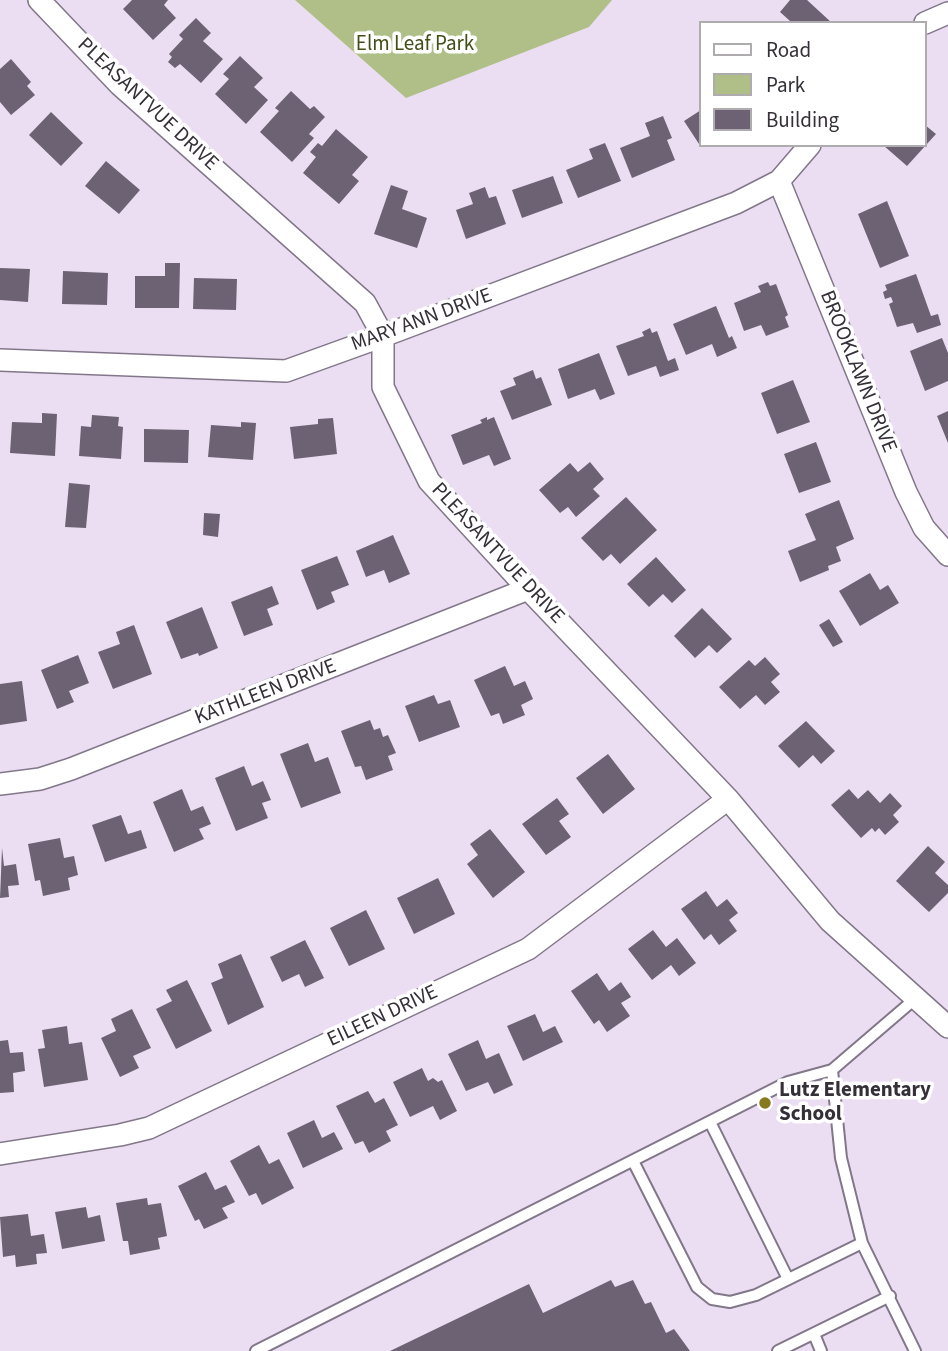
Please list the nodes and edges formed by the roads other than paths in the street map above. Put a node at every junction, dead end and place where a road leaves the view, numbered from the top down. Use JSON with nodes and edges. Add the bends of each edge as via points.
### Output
{"nodes":[{"id":1,"x":39,"y":0,"type":"edge"},
{"id":2,"x":948,"y":13,"type":"edge"},
{"id":3,"x":927,"y":22,"type":"edge"},
{"id":4,"x":808,"y":147,"type":"edge"},
{"id":5,"x":779,"y":181,"type":"junction"},
{"id":6,"x":383,"y":336,"type":"junction"},
{"id":7,"x":0,"y":360,"type":"edge"},
{"id":8,"x":948,"y":555,"type":"edge"},
{"id":9,"x":528,"y":589,"type":"junction"},
{"id":10,"x":0,"y":784,"type":"edge"},
{"id":11,"x":728,"y":799,"type":"junction"},
{"id":12,"x":916,"y":998,"type":"junction"},
{"id":13,"x":948,"y":1027,"type":"edge"},
{"id":14,"x":832,"y":1070,"type":"junction"},
{"id":15,"x":710,"y":1122,"type":"junction"},
{"id":16,"x":0,"y":1154,"type":"edge"},
{"id":17,"x":633,"y":1161,"type":"junction"},
{"id":18,"x":862,"y":1243,"type":"junction"},
{"id":19,"x":788,"y":1279,"type":"junction"},
{"id":20,"x":890,"y":1296,"type":"junction"},
{"id":21,"x":814,"y":1334,"type":"junction"},
{"id":22,"x":256,"y":1351,"type":"edge"},
{"id":23,"x":778,"y":1351,"type":"edge"},
{"id":24,"x":821,"y":1351,"type":"edge"},
{"id":25,"x":915,"y":1351,"type":"edge"}],
"edges":[{"from":1,"to":6,"type":"street","name":"PLEASANTVUE DRIVE","via":[[120,85],[365,303]]},
{"from":2,"to":3,"type":"street"},
{"from":4,"to":5,"type":"street","name":"MARY ANN DRIVE"},
{"from":5,"to":6,"type":"street","name":"MARY ANN DRIVE","via":[[736,203]]},
{"from":5,"to":8,"type":"street","name":"BROOKLAWN DRIVE","via":[[906,492],[924,528]]},
{"from":6,"to":7,"type":"street","name":"MARY ANN DRIVE","via":[[286,371]]},
{"from":6,"to":9,"type":"street","name":"PLEASANTVUE DRIVE","via":[[383,387],[429,481]]},
{"from":9,"to":10,"type":"street","name":"KATHLEEN DRIVE","via":[[71,769]]},
{"from":9,"to":11,"type":"street","name":"PLEASANTVUE DRIVE"},
{"from":11,"to":12,"type":"street","name":"PLEASANTVUE DRIVE","via":[[830,921]]},
{"from":11,"to":16,"type":"street","name":"EILEEN DRIVE","via":[[528,949],[149,1128]]},
{"from":12,"to":13,"type":"street","name":"PLEASANTVUE DRIVE"},
{"from":12,"to":14,"type":"lane"},
{"from":14,"to":15,"type":"lane","via":[[788,1082]]},
{"from":14,"to":18,"type":"lane","via":[[841,1158]]},
{"from":15,"to":17,"type":"lane"},
{"from":15,"to":19,"type":"lane"},
{"from":17,"to":19,"type":"lane","via":[[697,1287],[712,1299],[730,1302]]},
{"from":17,"to":22,"type":"lane"},
{"from":18,"to":19,"type":"lane"},
{"from":18,"to":20,"type":"lane"},
{"from":20,"to":21,"type":"lane"},
{"from":20,"to":25,"type":"lane"},
{"from":21,"to":23,"type":"lane"},
{"from":21,"to":24,"type":"lane"}]}
